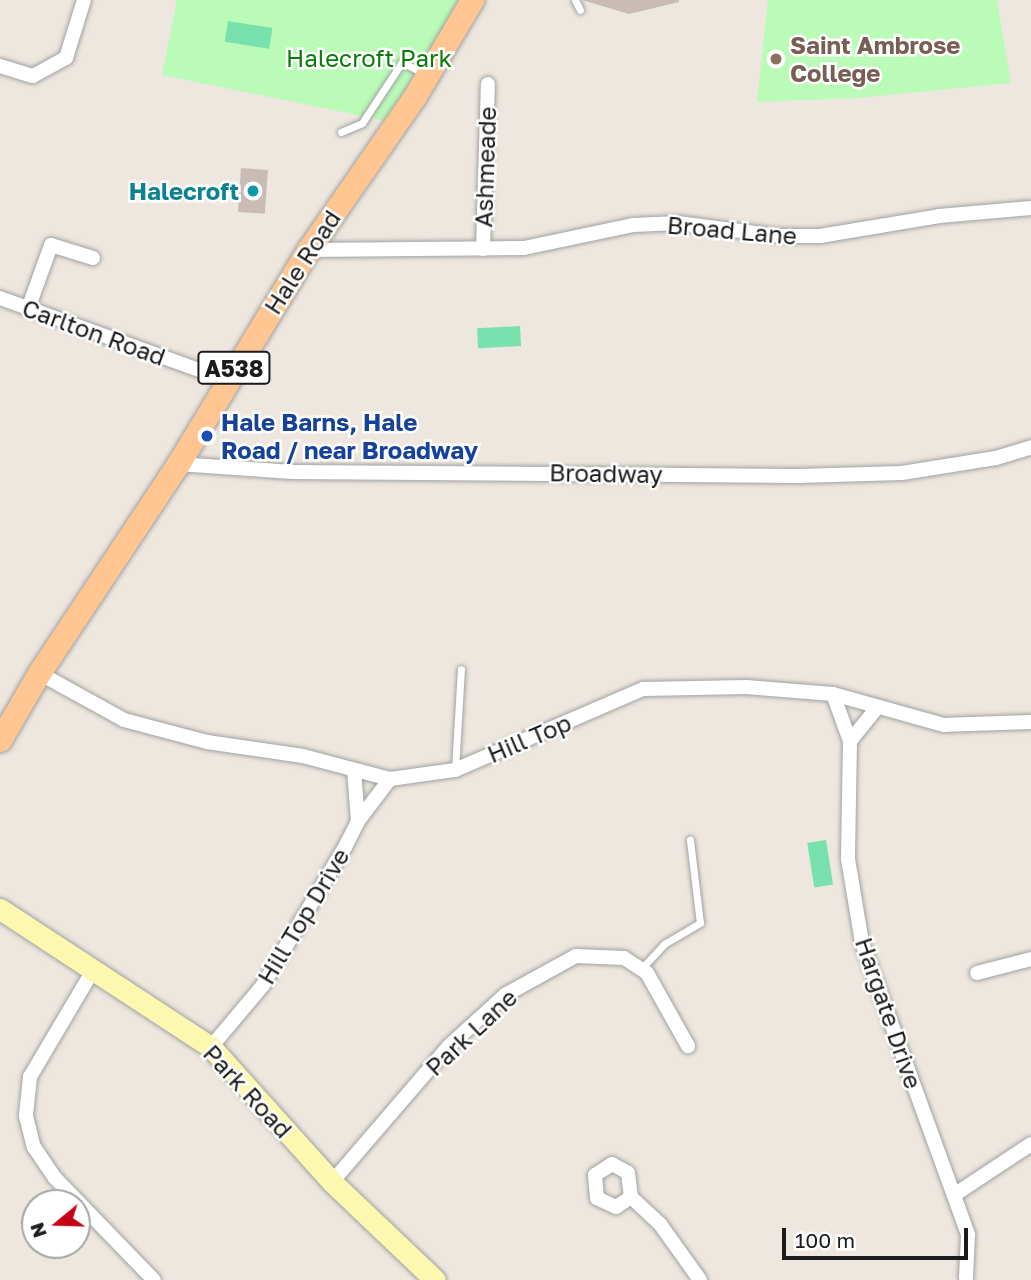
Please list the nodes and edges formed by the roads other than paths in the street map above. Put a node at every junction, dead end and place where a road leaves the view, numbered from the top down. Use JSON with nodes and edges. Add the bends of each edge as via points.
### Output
{"nodes":[{"id":1,"x":84,"y":0,"type":"edge"},
{"id":2,"x":472,"y":0,"type":"edge"},
{"id":3,"x":575,"y":0,"type":"edge"},
{"id":4,"x":580,"y":10,"type":"dead end"},
{"id":5,"x":0,"y":66,"type":"edge"},
{"id":6,"x":426,"y":75,"type":"junction"},
{"id":7,"x":488,"y":84,"type":"dead end"},
{"id":8,"x":341,"y":132,"type":"dead end"},
{"id":9,"x":1031,"y":208,"type":"edge"},
{"id":10,"x":483,"y":249,"type":"junction"},
{"id":11,"x":308,"y":250,"type":"junction"},
{"id":12,"x":93,"y":258,"type":"dead end"},
{"id":13,"x":0,"y":298,"type":"edge"},
{"id":14,"x":28,"y":309,"type":"junction"},
{"id":15,"x":227,"y":380,"type":"junction"},
{"id":16,"x":1031,"y":447,"type":"edge"},
{"id":17,"x":178,"y":464,"type":"junction"},
{"id":18,"x":461,"y":669,"type":"dead end"},
{"id":19,"x":39,"y":673,"type":"junction"},
{"id":20,"x":833,"y":694,"type":"junction"},
{"id":21,"x":876,"y":709,"type":"junction"},
{"id":22,"x":1031,"y":722,"type":"edge"},
{"id":23,"x":0,"y":740,"type":"edge"},
{"id":24,"x":850,"y":741,"type":"junction"},
{"id":25,"x":354,"y":770,"type":"junction"},
{"id":26,"x":455,"y":770,"type":"junction"},
{"id":27,"x":390,"y":779,"type":"junction"},
{"id":28,"x":358,"y":821,"type":"junction"},
{"id":29,"x":690,"y":840,"type":"dead end"},
{"id":30,"x":0,"y":909,"type":"edge"},
{"id":31,"x":1031,"y":959,"type":"edge"},
{"id":32,"x":641,"y":969,"type":"junction"},
{"id":33,"x":92,"y":972,"type":"junction"},
{"id":34,"x":977,"y":973,"type":"dead end"},
{"id":35,"x":688,"y":1046,"type":"dead end"},
{"id":36,"x":211,"y":1047,"type":"junction"},
{"id":37,"x":1031,"y":1144,"type":"edge"},
{"id":38,"x":332,"y":1182,"type":"junction"},
{"id":39,"x":954,"y":1195,"type":"junction"},
{"id":40,"x":631,"y":1197,"type":"dead end"},
{"id":41,"x":966,"y":1278,"type":"dead end"},
{"id":42,"x":154,"y":1280,"type":"edge"},
{"id":43,"x":435,"y":1280,"type":"edge"},
{"id":44,"x":700,"y":1280,"type":"edge"}],
"edges":[{"from":1,"to":5,"type":"street","via":[[66,58],[33,76]]},
{"from":2,"to":6,"type":"main road","name":"Hale Road","number":"A538"},
{"from":3,"to":4,"type":"lane"},
{"from":6,"to":8,"type":"lane","via":[[402,62],[362,123]]},
{"from":6,"to":11,"type":"main road","name":"Hale Road","number":"A538"},
{"from":7,"to":10,"type":"street","name":"Ashmeade"},
{"from":9,"to":10,"type":"street","name":"Broad Lane","via":[[820,236],[780,236],[678,223],[633,225],[558,243]]},
{"from":10,"to":11,"type":"street","name":"Broad Lane"},
{"from":11,"to":15,"type":"main road","name":"Hale Road","number":"A538"},
{"from":12,"to":14,"type":"street","via":[[51,245]]},
{"from":13,"to":14,"type":"street","name":"Carlton Road"},
{"from":14,"to":15,"type":"street","name":"Carlton Road"},
{"from":15,"to":17,"type":"main road","name":"Hale Road","number":"A538"},
{"from":16,"to":17,"type":"street","name":"Broadway","via":[[996,458],[902,473],[798,477],[293,472]]},
{"from":17,"to":19,"type":"main road","name":"Hale Road","number":"A538"},
{"from":18,"to":26,"type":"lane"},
{"from":19,"to":23,"type":"main road","name":"Hale Road","number":"A538"},
{"from":19,"to":25,"type":"street","name":"Hill Top","via":[[124,720],[207,742],[303,756]]},
{"from":20,"to":21,"type":"street","name":"Hill Top"},
{"from":20,"to":24,"type":"street","name":"Hargate Drive"},
{"from":20,"to":26,"type":"street","name":"Hill Top","via":[[746,687],[643,689]]},
{"from":21,"to":22,"type":"street","name":"Hill Top","via":[[944,725]]},
{"from":21,"to":24,"type":"street"},
{"from":24,"to":39,"type":"street","name":"Hargate Drive","via":[[848,859],[862,943]]},
{"from":25,"to":27,"type":"street","name":"Hill Top"},
{"from":25,"to":28,"type":"street","name":"Hill Top Drive"},
{"from":26,"to":27,"type":"street","name":"Hill Top"},
{"from":27,"to":28,"type":"street"},
{"from":28,"to":36,"type":"street","name":"Hill Top Drive","via":[[263,985]]},
{"from":29,"to":32,"type":"lane","via":[[700,923],[664,944]]},
{"from":30,"to":33,"type":"main road","name":"Park Road"},
{"from":31,"to":34,"type":"street"},
{"from":32,"to":35,"type":"street"},
{"from":32,"to":38,"type":"street","name":"Park Lane","via":[[624,958],[576,956],[505,995],[449,1046]]},
{"from":33,"to":36,"type":"main road","name":"Park Road"},
{"from":33,"to":42,"type":"street","via":[[30,1077],[26,1116],[34,1147],[55,1178]]},
{"from":36,"to":38,"type":"main road","name":"Park Road"},
{"from":37,"to":39,"type":"street"},
{"from":38,"to":43,"type":"main road","name":"Park Road"},
{"from":39,"to":41,"type":"street","name":"Hargate Drive","via":[[968,1235]]},
{"from":40,"to":44,"type":"street","via":[[660,1224]]}]}
